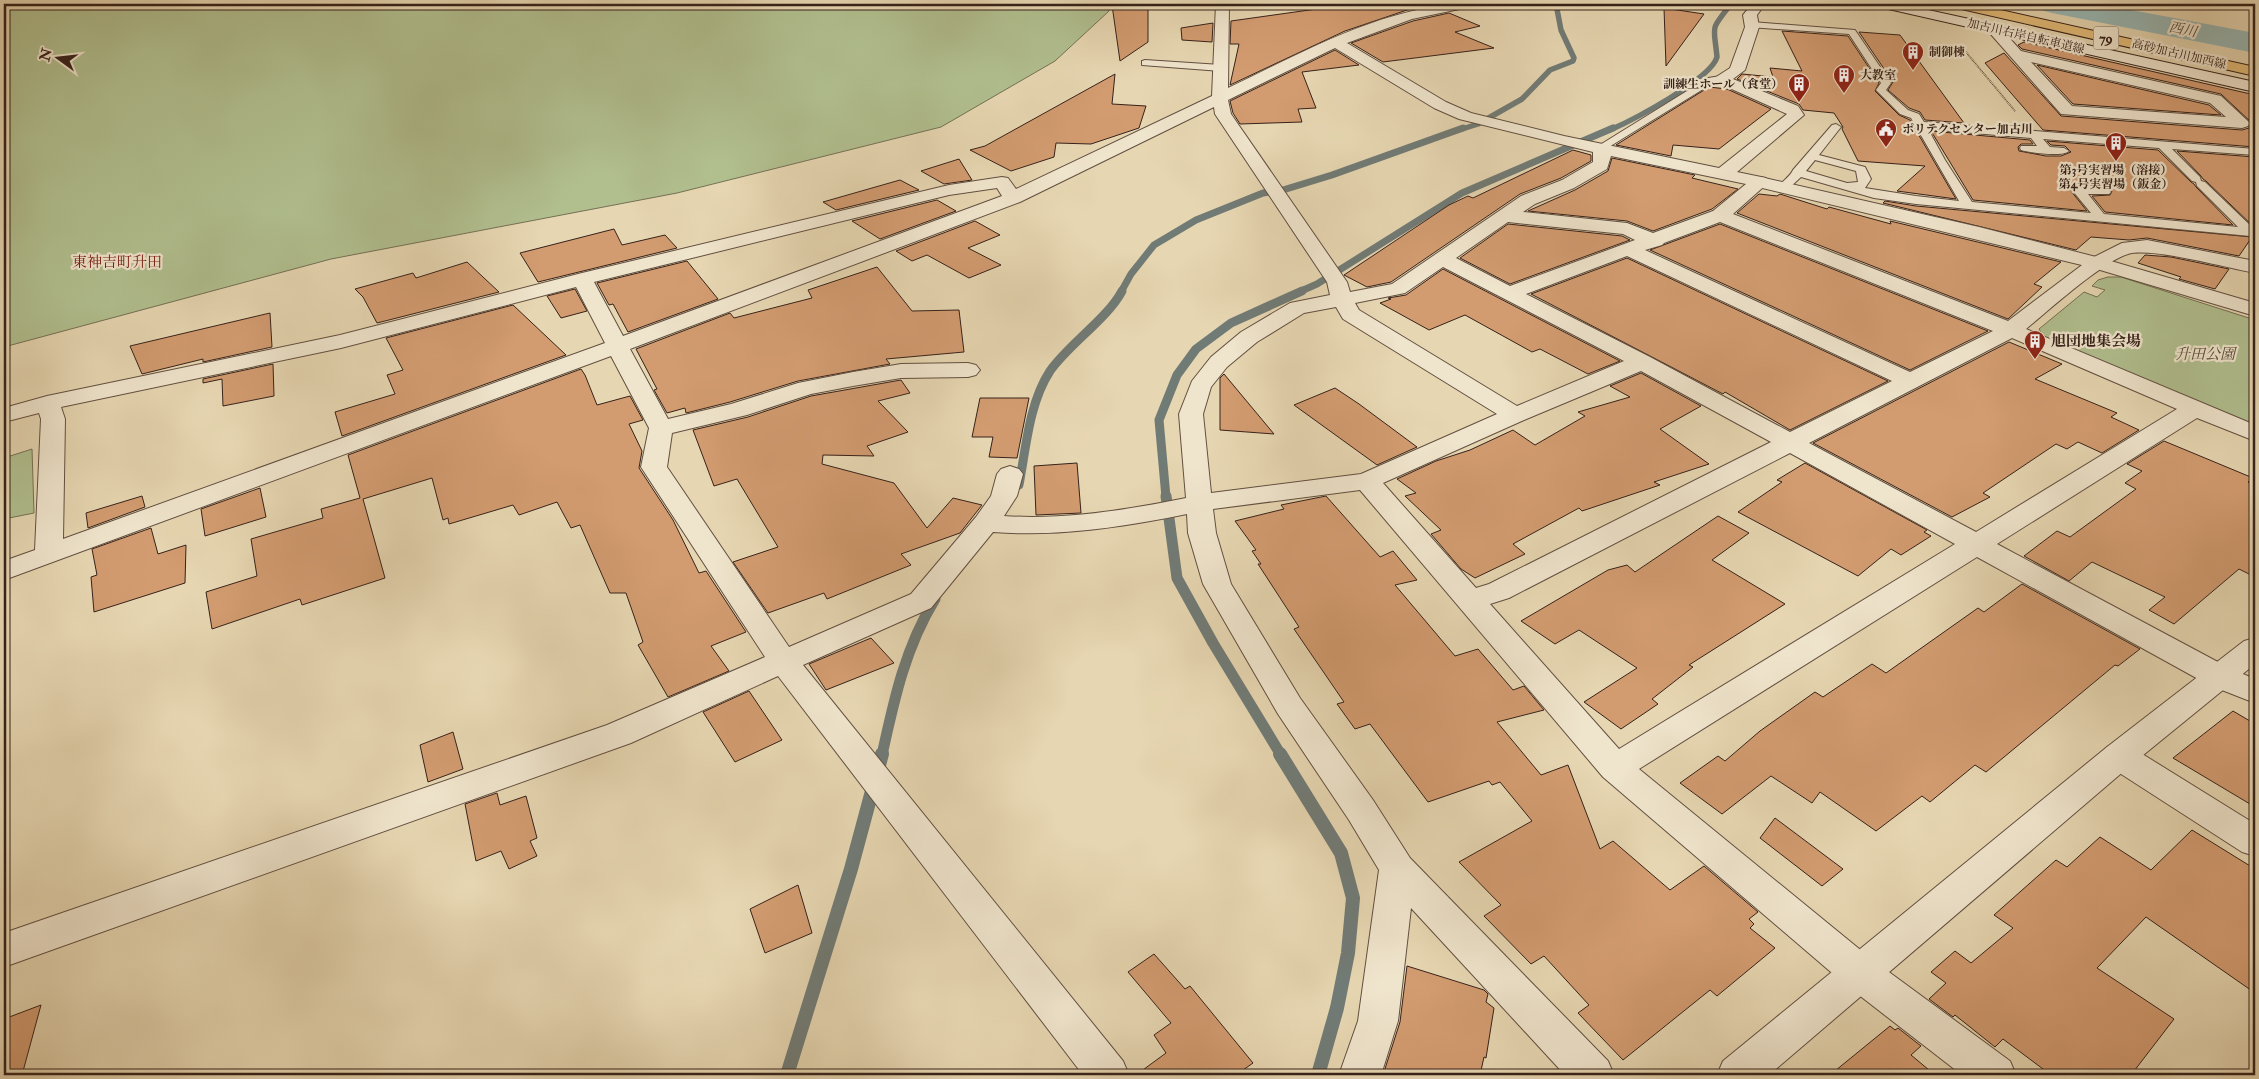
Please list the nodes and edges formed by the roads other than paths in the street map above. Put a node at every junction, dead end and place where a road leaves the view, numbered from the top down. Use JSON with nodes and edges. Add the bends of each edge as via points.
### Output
{"nodes":[{"id":1,"x":1222,"y":4,"type":"edge"},
{"id":2,"x":1464,"y":4,"type":"edge"},
{"id":3,"x":1759,"y":4,"type":"edge"},
{"id":4,"x":1884,"y":4,"type":"edge"},
{"id":5,"x":1924,"y":4,"type":"edge"},
{"id":6,"x":1957,"y":4,"type":"edge"},
{"id":7,"x":1392,"y":6,"type":"dead end"},
{"id":8,"x":1414,"y":14,"type":"junction"},
{"id":9,"x":2013,"y":17,"type":"junction"},
{"id":10,"x":1752,"y":25,"type":"junction"},
{"id":11,"x":1993,"y":28,"type":"junction"},
{"id":12,"x":1336,"y":42,"type":"junction"},
{"id":13,"x":2017,"y":54,"type":"junction"},
{"id":14,"x":1145,"y":63,"type":"dead end"},
{"id":15,"x":1221,"y":68,"type":"junction"},
{"id":16,"x":2255,"y":72,"type":"edge"},
{"id":17,"x":1721,"y":79,"type":"junction"},
{"id":18,"x":2255,"y":87,"type":"edge"},
{"id":19,"x":1220,"y":98,"type":"junction"},
{"id":20,"x":2215,"y":99,"type":"junction"},
{"id":21,"x":2247,"y":106,"type":"dead end"},
{"id":22,"x":1919,"y":125,"type":"junction"},
{"id":23,"x":1836,"y":127,"type":"dead end"},
{"id":24,"x":2034,"y":135,"type":"junction"},
{"id":25,"x":2162,"y":145,"type":"junction"},
{"id":26,"x":1600,"y":148,"type":"junction"},
{"id":27,"x":2025,"y":148,"type":"dead end"},
{"id":28,"x":2047,"y":150,"type":"junction"},
{"id":29,"x":2064,"y":151,"type":"dead end"},
{"id":30,"x":2255,"y":152,"type":"edge"},
{"id":31,"x":1811,"y":156,"type":"junction"},
{"id":32,"x":2157,"y":159,"type":"dead end"},
{"id":33,"x":2178,"y":161,"type":"junction"},
{"id":34,"x":1797,"y":172,"type":"junction"},
{"id":35,"x":1722,"y":175,"type":"junction"},
{"id":36,"x":1760,"y":182,"type":"junction"},
{"id":37,"x":1847,"y":186,"type":"junction"},
{"id":38,"x":1783,"y":188,"type":"junction"},
{"id":39,"x":2105,"y":192,"type":"dead end"},
{"id":40,"x":1014,"y":198,"type":"junction"},
{"id":41,"x":1968,"y":205,"type":"junction"},
{"id":42,"x":1720,"y":215,"type":"junction"},
{"id":43,"x":1505,"y":216,"type":"junction"},
{"id":44,"x":2101,"y":218,"type":"junction"},
{"id":45,"x":1655,"y":241,"type":"junction"},
{"id":46,"x":1630,"y":250,"type":"junction"},
{"id":47,"x":1442,"y":259,"type":"junction"},
{"id":48,"x":2097,"y":263,"type":"junction"},
{"id":49,"x":2255,"y":267,"type":"edge"},
{"id":50,"x":582,"y":279,"type":"junction"},
{"id":51,"x":1335,"y":283,"type":"junction"},
{"id":52,"x":1510,"y":293,"type":"junction"},
{"id":53,"x":2255,"y":310,"type":"edge"},
{"id":54,"x":2011,"y":330,"type":"junction"},
{"id":55,"x":617,"y":346,"type":"junction"},
{"id":56,"x":1642,"y":362,"type":"junction"},
{"id":57,"x":968,"y":370,"type":"dead end"},
{"id":58,"x":1912,"y":382,"type":"junction"},
{"id":59,"x":47,"y":403,"type":"junction"},
{"id":60,"x":2196,"y":408,"type":"junction"},
{"id":61,"x":4,"y":415,"type":"edge"},
{"id":62,"x":1515,"y":415,"type":"junction"},
{"id":63,"x":661,"y":428,"type":"junction"},
{"id":64,"x":2255,"y":434,"type":"edge"},
{"id":65,"x":1790,"y":444,"type":"junction"},
{"id":66,"x":1010,"y":474,"type":"dead end"},
{"id":67,"x":1367,"y":481,"type":"junction"},
{"id":68,"x":1195,"y":504,"type":"junction"},
{"id":69,"x":988,"y":523,"type":"junction"},
{"id":70,"x":1976,"y":545,"type":"junction"},
{"id":71,"x":49,"y":554,"type":"junction"},
{"id":72,"x":4,"y":571,"type":"edge"},
{"id":73,"x":1469,"y":601,"type":"junction"},
{"id":74,"x":2255,"y":648,"type":"edge"},
{"id":75,"x":783,"y":661,"type":"junction"},
{"id":76,"x":2220,"y":677,"type":"junction"},
{"id":77,"x":2255,"y":692,"type":"edge"},
{"id":78,"x":2118,"y":756,"type":"junction"},
{"id":79,"x":1615,"y":768,"type":"junction"},
{"id":80,"x":2255,"y":842,"type":"edge"},
{"id":81,"x":1397,"y":869,"type":"junction"},
{"id":82,"x":4,"y":950,"type":"edge"},
{"id":83,"x":1860,"y":973,"type":"junction"},
{"id":84,"x":1108,"y":1075,"type":"edge"},
{"id":85,"x":1360,"y":1075,"type":"edge"},
{"id":86,"x":1593,"y":1075,"type":"edge"},
{"id":87,"x":1738,"y":1075,"type":"edge"},
{"id":88,"x":1995,"y":1075,"type":"edge"}],
"edges":[{"from":1,"to":15,"type":"street"},
{"from":2,"to":8,"type":"street"},
{"from":3,"to":10,"type":"street","via":[[1750,15]]},
{"from":4,"to":11,"type":"street","name":"加古川右岸自転車道線"},
{"from":5,"to":9,"type":"street","name":"加古川右岸自転車道線","via":[[2000,18]]},
{"from":6,"to":9,"type":"main road","name":"高砂加古川加西線","number":"79"},
{"from":7,"to":8,"type":"street"},
{"from":8,"to":12,"type":"street"},
{"from":9,"to":16,"type":"main road","name":"高砂加古川加西線","number":"79"},
{"from":10,"to":17,"type":"street","via":[[1737,70]]},
{"from":10,"to":22,"type":"lane","via":[[1852,32],[1886,83],[1881,90],[1904,112],[1915,116]]},
{"from":11,"to":13,"type":"street"},
{"from":11,"to":18,"type":"street","name":"加古川右岸自転車道線"},
{"from":12,"to":19,"type":"street"},
{"from":12,"to":26,"type":"street","via":[[1440,105],[1465,116]]},
{"from":13,"to":20,"type":"street"},
{"from":13,"to":20,"type":"street","via":[[2067,111],[2242,123]]},
{"from":14,"to":15,"type":"lane"},
{"from":15,"to":19,"type":"street"},
{"from":17,"to":26,"type":"lane","via":[[1696,88]]},
{"from":17,"to":35,"type":"street","via":[[1792,109],[1796,114]]},
{"from":19,"to":40,"type":"street"},
{"from":19,"to":51,"type":"street","via":[[1223,114]]},
{"from":20,"to":21,"type":"street"},
{"from":22,"to":24,"type":"lane"},
{"from":22,"to":41,"type":"lane"},
{"from":23,"to":31,"type":"lane"},
{"from":24,"to":25,"type":"lane"},
{"from":24,"to":28,"type":"lane"},
{"from":25,"to":30,"type":"lane"},
{"from":25,"to":33,"type":"lane"},
{"from":26,"to":35,"type":"street"},
{"from":26,"to":43,"type":"street","via":[[1603,155],[1601,165],[1568,184],[1528,200]]},
{"from":27,"to":28,"type":"lane"},
{"from":28,"to":29,"type":"lane"},
{"from":31,"to":34,"type":"lane"},
{"from":31,"to":37,"type":"lane","via":[[1861,169],[1865,179],[1863,185]]},
{"from":32,"to":33,"type":"lane"},
{"from":33,"to":44,"type":"lane","via":[[2250,232]]},
{"from":34,"to":37,"type":"lane"},
{"from":34,"to":38,"type":"lane","via":[[1796,177]]},
{"from":35,"to":36,"type":"street"},
{"from":36,"to":38,"type":"street"},
{"from":36,"to":42,"type":"street"},
{"from":37,"to":41,"type":"lane","via":[[1874,194]]},
{"from":38,"to":48,"type":"street"},
{"from":39,"to":44,"type":"lane","via":[[2078,190]]},
{"from":40,"to":50,"type":"street","via":[[1002,182],[949,190]]},
{"from":40,"to":55,"type":"street"},
{"from":41,"to":44,"type":"lane"},
{"from":42,"to":45,"type":"street"},
{"from":42,"to":54,"type":"street"},
{"from":43,"to":45,"type":"street","via":[[1627,229]]},
{"from":43,"to":47,"type":"street"},
{"from":45,"to":46,"type":"street"},
{"from":46,"to":52,"type":"street"},
{"from":46,"to":58,"type":"street"},
{"from":47,"to":51,"type":"street","via":[[1398,289]]},
{"from":47,"to":52,"type":"street"},
{"from":48,"to":49,"type":"street","via":[[2122,249],[2147,246]]},
{"from":48,"to":53,"type":"street"},
{"from":48,"to":54,"type":"street"},
{"from":50,"to":55,"type":"street"},
{"from":50,"to":59,"type":"street","via":[[341,342]]},
{"from":51,"to":62,"type":"street","via":[[1351,314]]},
{"from":51,"to":68,"type":"street","via":[[1249,337],[1219,362],[1200,386],[1191,414]]},
{"from":52,"to":56,"type":"street","via":[[1565,325]]},
{"from":54,"to":58,"type":"street"},
{"from":54,"to":60,"type":"street"},
{"from":55,"to":63,"type":"street"},
{"from":55,"to":71,"type":"street"},
{"from":56,"to":62,"type":"street"},
{"from":56,"to":65,"type":"street"},
{"from":57,"to":63,"type":"street","via":[[900,371],[853,379],[806,388],[738,410]]},
{"from":58,"to":65,"type":"street"},
{"from":59,"to":61,"type":"street"},
{"from":59,"to":71,"type":"street","via":[[53,419]]},
{"from":60,"to":64,"type":"street"},
{"from":60,"to":70,"type":"street"},
{"from":62,"to":67,"type":"street"},
{"from":63,"to":75,"type":"street","via":[[654,467]]},
{"from":65,"to":70,"type":"street"},
{"from":65,"to":73,"type":"street","via":[[1499,591]]},
{"from":66,"to":69,"type":"street","via":[[1004,496]]},
{"from":67,"to":68,"type":"street"},
{"from":67,"to":73,"type":"street"},
{"from":68,"to":69,"type":"street","via":[[1146,514],[1028,526]]},
{"from":68,"to":81,"type":"street","via":[[1217,584],[1289,706],[1361,810]]},
{"from":69,"to":75,"type":"street","via":[[921,601]]},
{"from":70,"to":76,"type":"street"},
{"from":70,"to":79,"type":"street"},
{"from":71,"to":72,"type":"street"},
{"from":73,"to":79,"type":"street"},
{"from":74,"to":76,"type":"street"},
{"from":75,"to":82,"type":"street","via":[[619,734]]},
{"from":75,"to":84,"type":"street"},
{"from":76,"to":77,"type":"street"},
{"from":76,"to":78,"type":"street"},
{"from":78,"to":80,"type":"street"},
{"from":78,"to":83,"type":"street"},
{"from":79,"to":83,"type":"street"},
{"from":81,"to":85,"type":"street","via":[[1378,1021]]},
{"from":81,"to":86,"type":"street"},
{"from":83,"to":87,"type":"street"},
{"from":83,"to":88,"type":"street"}]}
